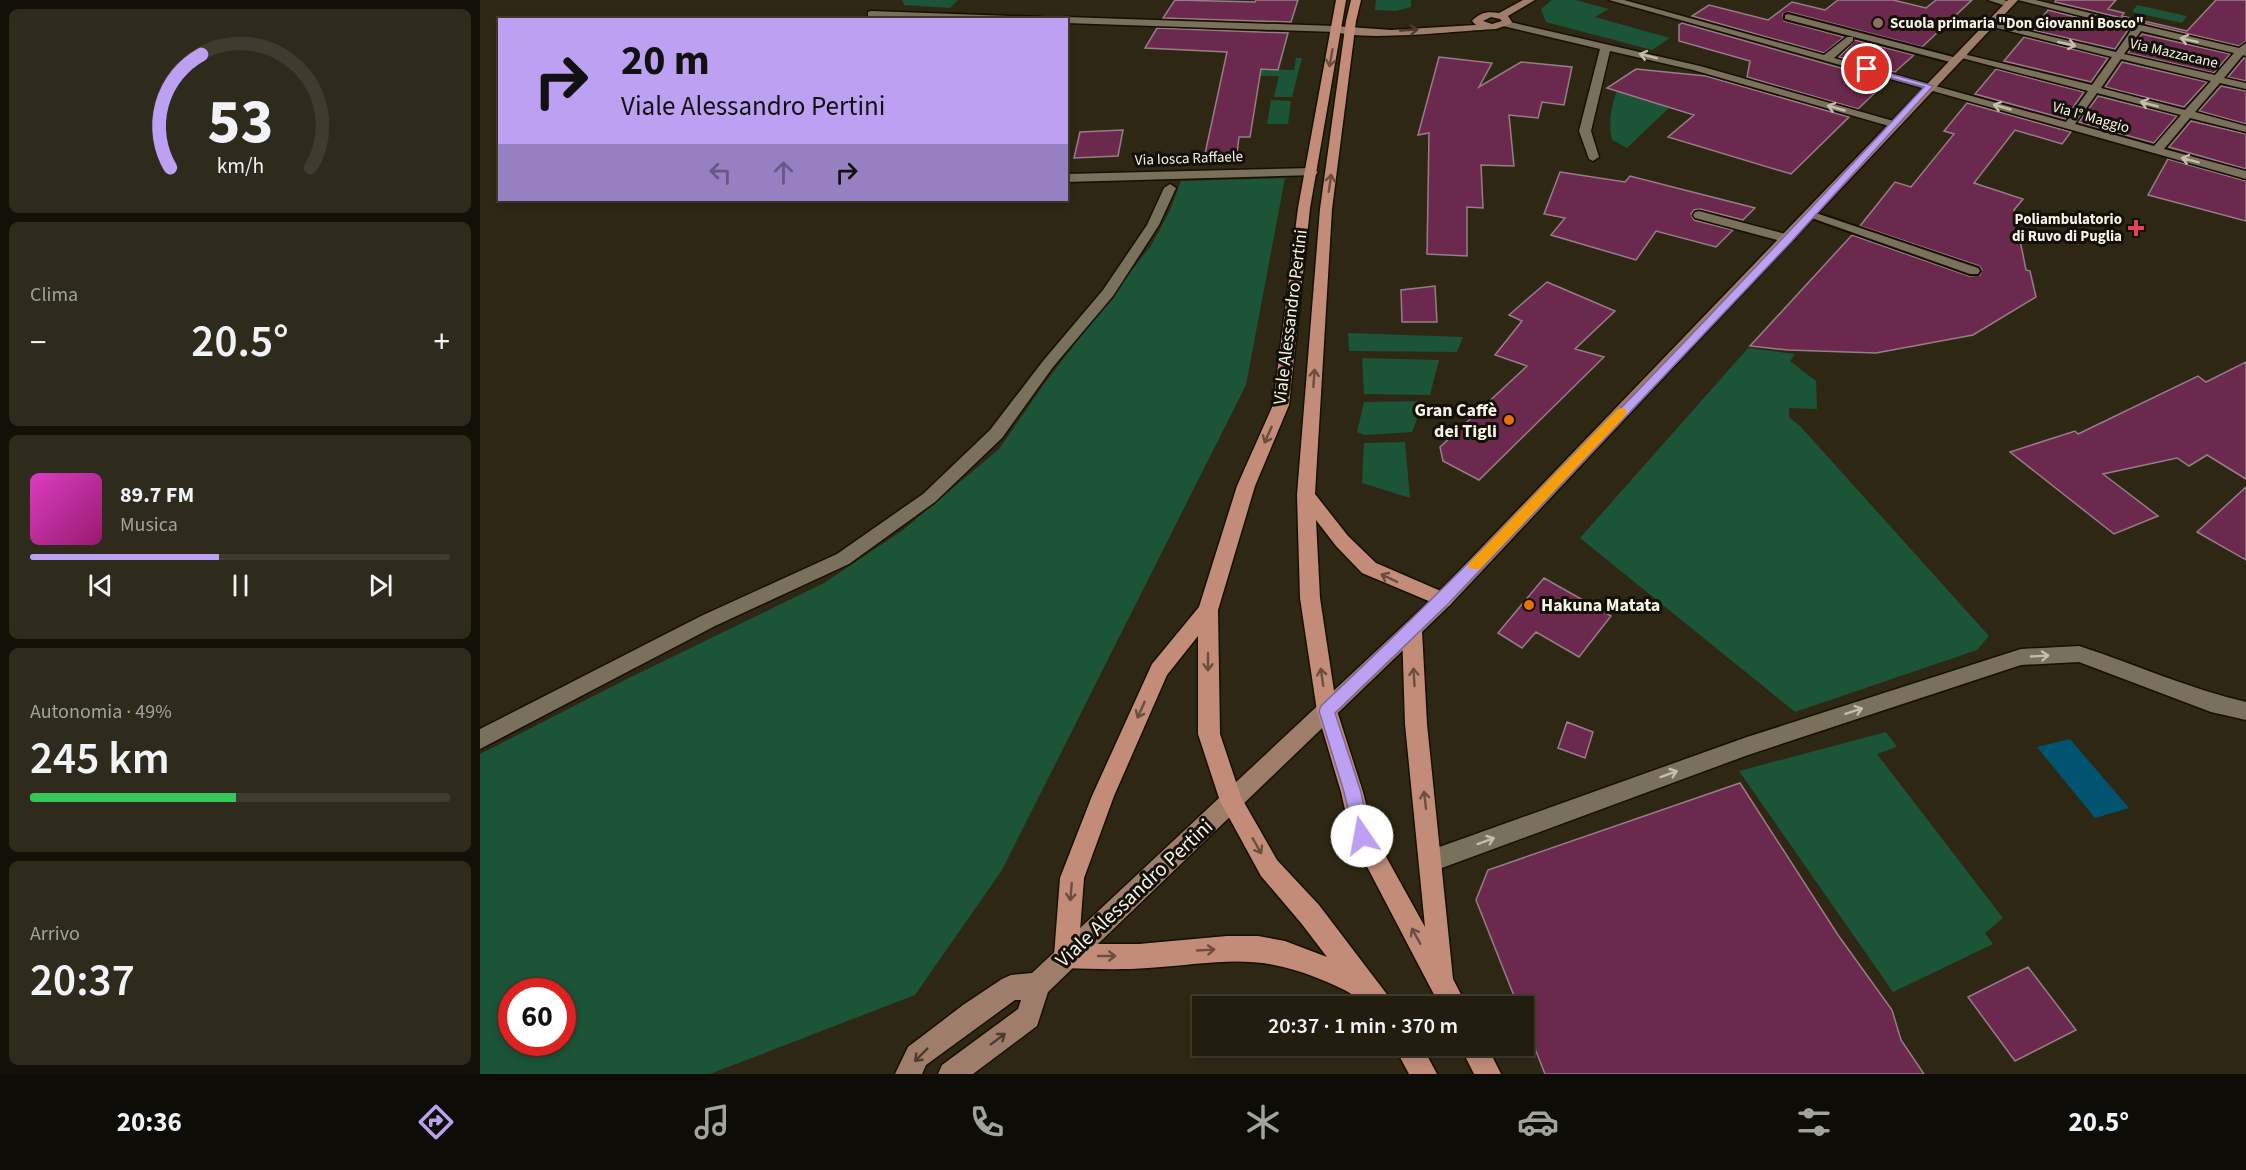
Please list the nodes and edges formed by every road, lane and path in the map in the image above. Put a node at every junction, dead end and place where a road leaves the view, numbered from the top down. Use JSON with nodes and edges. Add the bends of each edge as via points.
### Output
{"nodes":[{"id":1,"x":1341,"y":0,"type":"edge"},
{"id":2,"x":1356,"y":0,"type":"edge"},
{"id":3,"x":1530,"y":0,"type":"edge"},
{"id":4,"x":1614,"y":0,"type":"edge"},
{"id":5,"x":1993,"y":0,"type":"edge"},
{"id":6,"x":2015,"y":1,"type":"edge"},
{"id":7,"x":871,"y":13,"type":"edge"},
{"id":8,"x":1788,"y":17,"type":"dead end"},
{"id":9,"x":992,"y":18,"type":"edge"},
{"id":10,"x":1068,"y":20,"type":"edge"},
{"id":11,"x":1435,"y":20,"type":"dead end"},
{"id":12,"x":1503,"y":20,"type":"junction"},
{"id":13,"x":1477,"y":21,"type":"junction"},
{"id":14,"x":1989,"y":25,"type":"junction"},
{"id":15,"x":1349,"y":26,"type":"junction"},
{"id":16,"x":1490,"y":27,"type":"junction"},
{"id":17,"x":2138,"y":28,"type":"junction"},
{"id":18,"x":1850,"y":39,"type":"dead end"},
{"id":19,"x":1606,"y":46,"type":"junction"},
{"id":20,"x":2244,"y":50,"type":"edge"},
{"id":21,"x":2117,"y":56,"type":"junction"},
{"id":22,"x":1827,"y":58,"type":"junction"},
{"id":23,"x":1957,"y":58,"type":"junction"},
{"id":24,"x":2217,"y":79,"type":"junction"},
{"id":25,"x":1929,"y":86,"type":"junction"},
{"id":26,"x":2246,"y":86,"type":"edge"},
{"id":27,"x":2094,"y":90,"type":"junction"},
{"id":28,"x":2185,"y":114,"type":"junction"},
{"id":29,"x":1893,"y":124,"type":"junction"},
{"id":30,"x":2068,"y":126,"type":"junction"},
{"id":31,"x":2246,"y":129,"type":"edge"},
{"id":32,"x":2156,"y":151,"type":"junction"},
{"id":33,"x":1593,"y":157,"type":"dead end"},
{"id":34,"x":1312,"y":172,"type":"junction"},
{"id":35,"x":2246,"y":175,"type":"edge"},
{"id":36,"x":1068,"y":178,"type":"edge"},
{"id":37,"x":1170,"y":188,"type":"dead end"},
{"id":38,"x":1810,"y":214,"type":"junction"},
{"id":39,"x":1699,"y":215,"type":"dead end"},
{"id":40,"x":1788,"y":239,"type":"junction"},
{"id":41,"x":1974,"y":271,"type":"dead end"},
{"id":42,"x":1306,"y":495,"type":"junction"},
{"id":43,"x":1443,"y":600,"type":"junction"},
{"id":44,"x":1208,"y":610,"type":"junction"},
{"id":45,"x":1412,"y":631,"type":"junction"},
{"id":46,"x":1327,"y":711,"type":"junction"},
{"id":47,"x":2246,"y":711,"type":"edge"},
{"id":48,"x":480,"y":740,"type":"edge"},
{"id":49,"x":1231,"y":801,"type":"junction"},
{"id":50,"x":1431,"y":861,"type":"junction"},
{"id":51,"x":1066,"y":956,"type":"junction"},
{"id":52,"x":1442,"y":984,"type":"junction"},
{"id":53,"x":1038,"y":985,"type":"junction"},
{"id":54,"x":1365,"y":986,"type":"junction"},
{"id":55,"x":1372,"y":996,"type":"edge"},
{"id":56,"x":1449,"y":996,"type":"edge"},
{"id":57,"x":1413,"y":1056,"type":"edge"},
{"id":58,"x":1478,"y":1056,"type":"edge"},
{"id":59,"x":908,"y":1074,"type":"edge"},
{"id":60,"x":951,"y":1074,"type":"edge"},
{"id":61,"x":1424,"y":1074,"type":"edge"},
{"id":62,"x":1488,"y":1074,"type":"edge"}],
"edges":[{"from":1,"to":15,"type":"main road","name":"Viale Alessandro Pertini"},
{"from":2,"to":15,"type":"main road"},
{"from":3,"to":12,"type":"main road"},
{"from":4,"to":22,"type":"street","name":"Via I° Maggio"},
{"from":5,"to":6,"type":"street"},
{"from":6,"to":14,"type":"main road","name":"Viale Alessandro Pertini"},
{"from":6,"to":17,"type":"street"},
{"from":7,"to":9,"type":"street"},
{"from":8,"to":23,"type":"lane"},
{"from":10,"to":15,"type":"street"},
{"from":11,"to":13,"type":"main road"},
{"from":12,"to":13,"type":"main road","via":[[1482,16]]},
{"from":12,"to":16,"type":"main road"},
{"from":12,"to":19,"type":"street"},
{"from":13,"to":16,"type":"main road"},
{"from":14,"to":21,"type":"street","name":"Via Mazzacane","one_way":true},
{"from":14,"to":23,"type":"main road","name":"Viale Alessandro Pertini"},
{"from":15,"to":16,"type":"main road","one_way":true},
{"from":15,"to":34,"type":"main road","name":"Viale Alessandro Pertini","one_way":true},
{"from":42,"to":15,"type":"main road","name":"Viale Alessandro Pertini","one_way":true,"via":[[1326,209]]},
{"from":20,"to":17,"type":"street","one_way":true},
{"from":17,"to":21,"type":"street"},
{"from":18,"to":22,"type":"street"},
{"from":29,"to":19,"type":"street","one_way":true},
{"from":19,"to":33,"type":"street","via":[[1585,131]]},
{"from":20,"to":24,"type":"street"},
{"from":21,"to":24,"type":"street","name":"Via Mazzacane"},
{"from":21,"to":27,"type":"street"},
{"from":22,"to":25,"type":"street","name":"Via I° Maggio"},
{"from":23,"to":25,"type":"main road","name":"Viale Alessandro Pertini"},
{"from":23,"to":27,"type":"street"},
{"from":24,"to":26,"type":"street","name":"Via Mazzacane"},
{"from":24,"to":28,"type":"street"},
{"from":25,"to":29,"type":"main road","name":"Viale Alessandro Pertini"},
{"from":30,"to":25,"type":"street","name":"Via I° Maggio","one_way":true},
{"from":28,"to":27,"type":"street","one_way":true},
{"from":27,"to":30,"type":"street"},
{"from":28,"to":31,"type":"street"},
{"from":28,"to":32,"type":"street"},
{"from":29,"to":38,"type":"main road","name":"Viale Alessandro Pertini"},
{"from":30,"to":32,"type":"street","name":"Via I° Maggio"},
{"from":35,"to":32,"type":"street","name":"Via I° Maggio","one_way":true},
{"from":34,"to":36,"type":"street","name":"Via Iosca Raffaele"},
{"from":34,"to":44,"type":"main road","name":"Viale Alessandro Pertini","one_way":true,"via":[[1304,208],[1281,405],[1246,486]]},
{"from":37,"to":48,"type":"street","via":[[1153,225],[1108,293],[996,434],[929,498],[843,559],[708,621]]},
{"from":38,"to":40,"type":"main road","name":"Viale Alessandro Pertini"},
{"from":38,"to":41,"type":"lane"},
{"from":39,"to":40,"type":"street"},
{"from":40,"to":43,"type":"main road","name":"Viale Alessandro Pertini"},
{"from":43,"to":42,"type":"main road","one_way":true,"via":[[1369,568]]},
{"from":46,"to":42,"type":"main road","name":"Viale Alessandro Pertini","one_way":true,"via":[[1310,598]]},
{"from":43,"to":45,"type":"main road","name":"Viale Alessandro Pertini"},
{"from":44,"to":49,"type":"main road","name":"Viale Alessandro Pertini","one_way":true,"via":[[1209,734]]},
{"from":44,"to":51,"type":"main road","one_way":true,"via":[[1159,670],[1103,796],[1072,878]]},
{"from":45,"to":46,"type":"main road","name":"Viale Alessandro Pertini"},
{"from":50,"to":45,"type":"main road","name":"Viale Alessandro Pertini","one_way":true,"via":[[1416,724]]},
{"from":46,"to":49,"type":"main road","name":"Viale Alessandro Pertini"},
{"from":52,"to":46,"type":"main road","name":"Viale Alessandro Pertini","one_way":true,"via":[[1362,836]]},
{"from":50,"to":47,"type":"street","one_way":true,"via":[[1747,746],[2021,657],[2079,654],[2211,703]]},
{"from":49,"to":51,"type":"main road","name":"Viale Alessandro Pertini"},
{"from":49,"to":54,"type":"main road","name":"Viale Alessandro Pertini","one_way":true,"via":[[1269,868]]},
{"from":50,"to":52,"type":"main road","name":"Viale Alessandro Pertini"},
{"from":51,"to":53,"type":"main road","name":"Viale Alessandro Pertini"},
{"from":51,"to":54,"type":"main road","one_way":true,"via":[[1271,950],[1296,956]]},
{"from":52,"to":56,"type":"main road","name":"Viale Alessandro Pertini"},
{"from":53,"to":59,"type":"main road","one_way":true,"via":[[1011,988],[972,1014],[917,1056]]},
{"from":60,"to":53,"type":"main road","name":"Viale Alessandro Pertini","one_way":true,"via":[[1028,1017]]},
{"from":54,"to":55,"type":"main road","name":"Viale Alessandro Pertini"},
{"from":57,"to":61,"type":"main road"},
{"from":58,"to":62,"type":"main road"}]}
